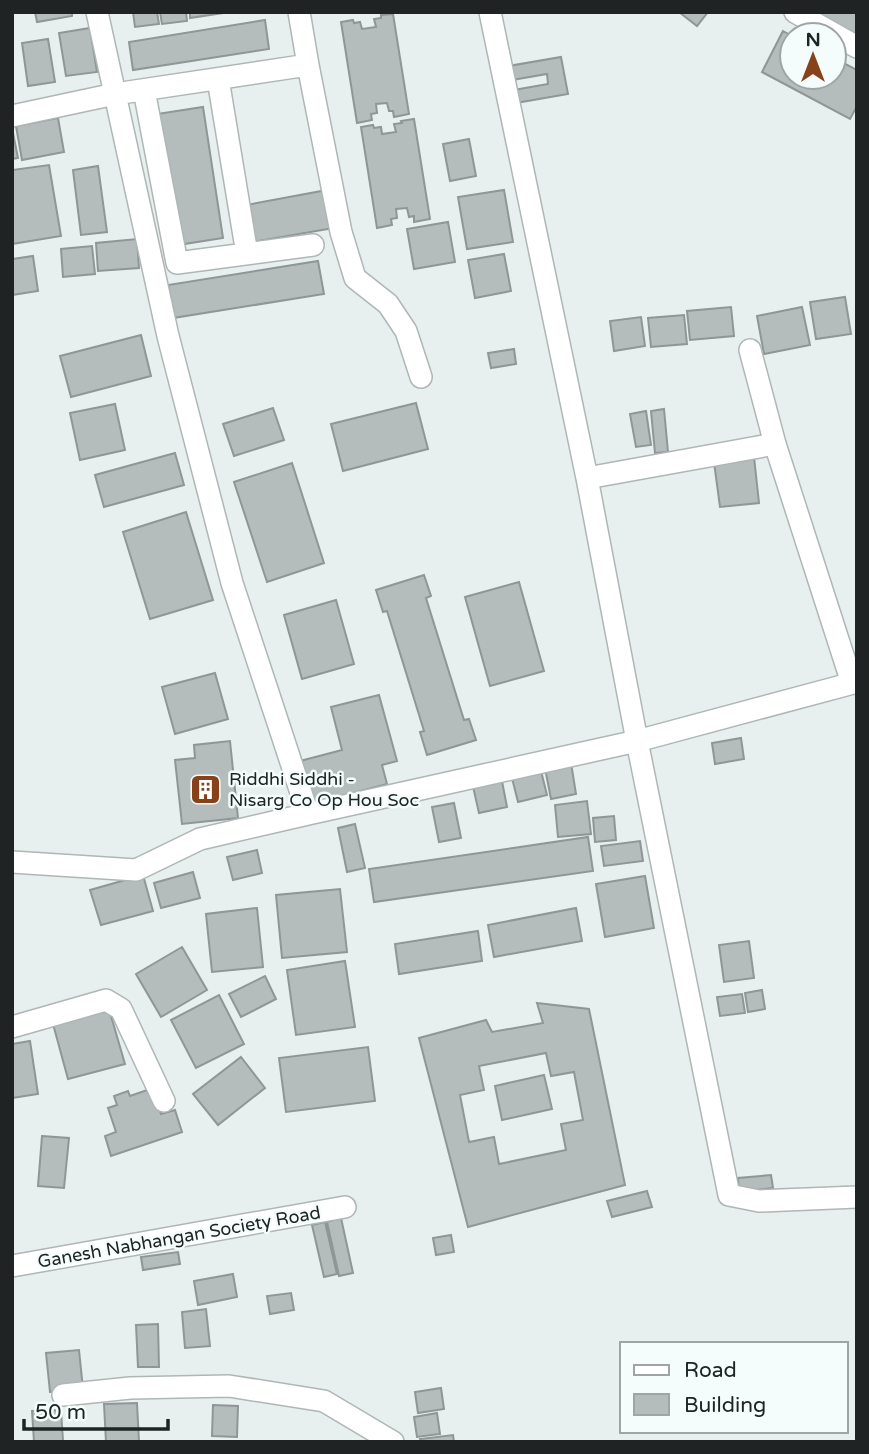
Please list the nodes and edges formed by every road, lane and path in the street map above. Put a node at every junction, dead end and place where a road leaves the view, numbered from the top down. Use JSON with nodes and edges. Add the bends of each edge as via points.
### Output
{"nodes":[{"id":1,"x":97,"y":12,"type":"edge"},
{"id":2,"x":299,"y":12,"type":"edge"},
{"id":3,"x":490,"y":12,"type":"edge"},
{"id":4,"x":795,"y":12,"type":"edge"},
{"id":5,"x":857,"y":47,"type":"edge"},
{"id":6,"x":308,"y":65,"type":"junction"},
{"id":7,"x":218,"y":79,"type":"junction"},
{"id":8,"x":144,"y":90,"type":"junction"},
{"id":9,"x":115,"y":94,"type":"junction"},
{"id":10,"x":12,"y":116,"type":"edge"},
{"id":11,"x":313,"y":245,"type":"dead end"},
{"id":12,"x":247,"y":254,"type":"junction"},
{"id":13,"x":750,"y":350,"type":"dead end"},
{"id":14,"x":421,"y":377,"type":"dead end"},
{"id":15,"x":775,"y":444,"type":"junction"},
{"id":16,"x":587,"y":478,"type":"junction"},
{"id":17,"x":854,"y":683,"type":"edge"},
{"id":18,"x":637,"y":741,"type":"junction"},
{"id":19,"x":308,"y":814,"type":"junction"},
{"id":20,"x":12,"y":862,"type":"edge"},
{"id":21,"x":12,"y":1027,"type":"edge"},
{"id":22,"x":164,"y":1101,"type":"dead end"},
{"id":23,"x":857,"y":1197,"type":"edge"},
{"id":24,"x":345,"y":1207,"type":"dead end"},
{"id":25,"x":12,"y":1266,"type":"edge"},
{"id":26,"x":63,"y":1395,"type":"dead end"},
{"id":27,"x":393,"y":1442,"type":"edge"}],
"edges":[{"from":1,"to":9,"type":"street"},
{"from":2,"to":6,"type":"street"},
{"from":3,"to":16,"type":"street"},
{"from":4,"to":5,"type":"street"},
{"from":6,"to":7,"type":"street"},
{"from":6,"to":14,"type":"street","via":[[341,232],[355,278],[388,304],[406,331]]},
{"from":7,"to":8,"type":"street"},
{"from":7,"to":12,"type":"street"},
{"from":8,"to":9,"type":"street"},
{"from":8,"to":12,"type":"street","via":[[177,263]]},
{"from":9,"to":10,"type":"street"},
{"from":9,"to":19,"type":"street","via":[[168,336],[232,583]]},
{"from":11,"to":12,"type":"street"},
{"from":13,"to":15,"type":"street"},
{"from":15,"to":16,"type":"street"},
{"from":15,"to":17,"type":"street"},
{"from":16,"to":18,"type":"street"},
{"from":17,"to":18,"type":"street"},
{"from":18,"to":19,"type":"street"},
{"from":18,"to":23,"type":"street","via":[[729,1195],[759,1201]]},
{"from":19,"to":20,"type":"street","via":[[200,839],[136,870]]},
{"from":21,"to":22,"type":"street","via":[[106,1000],[121,1009]]},
{"from":24,"to":25,"type":"street","name":"Ganesh Nabhangan Society Road"},
{"from":26,"to":27,"type":"street","via":[[229,1386],[324,1401]]}]}
